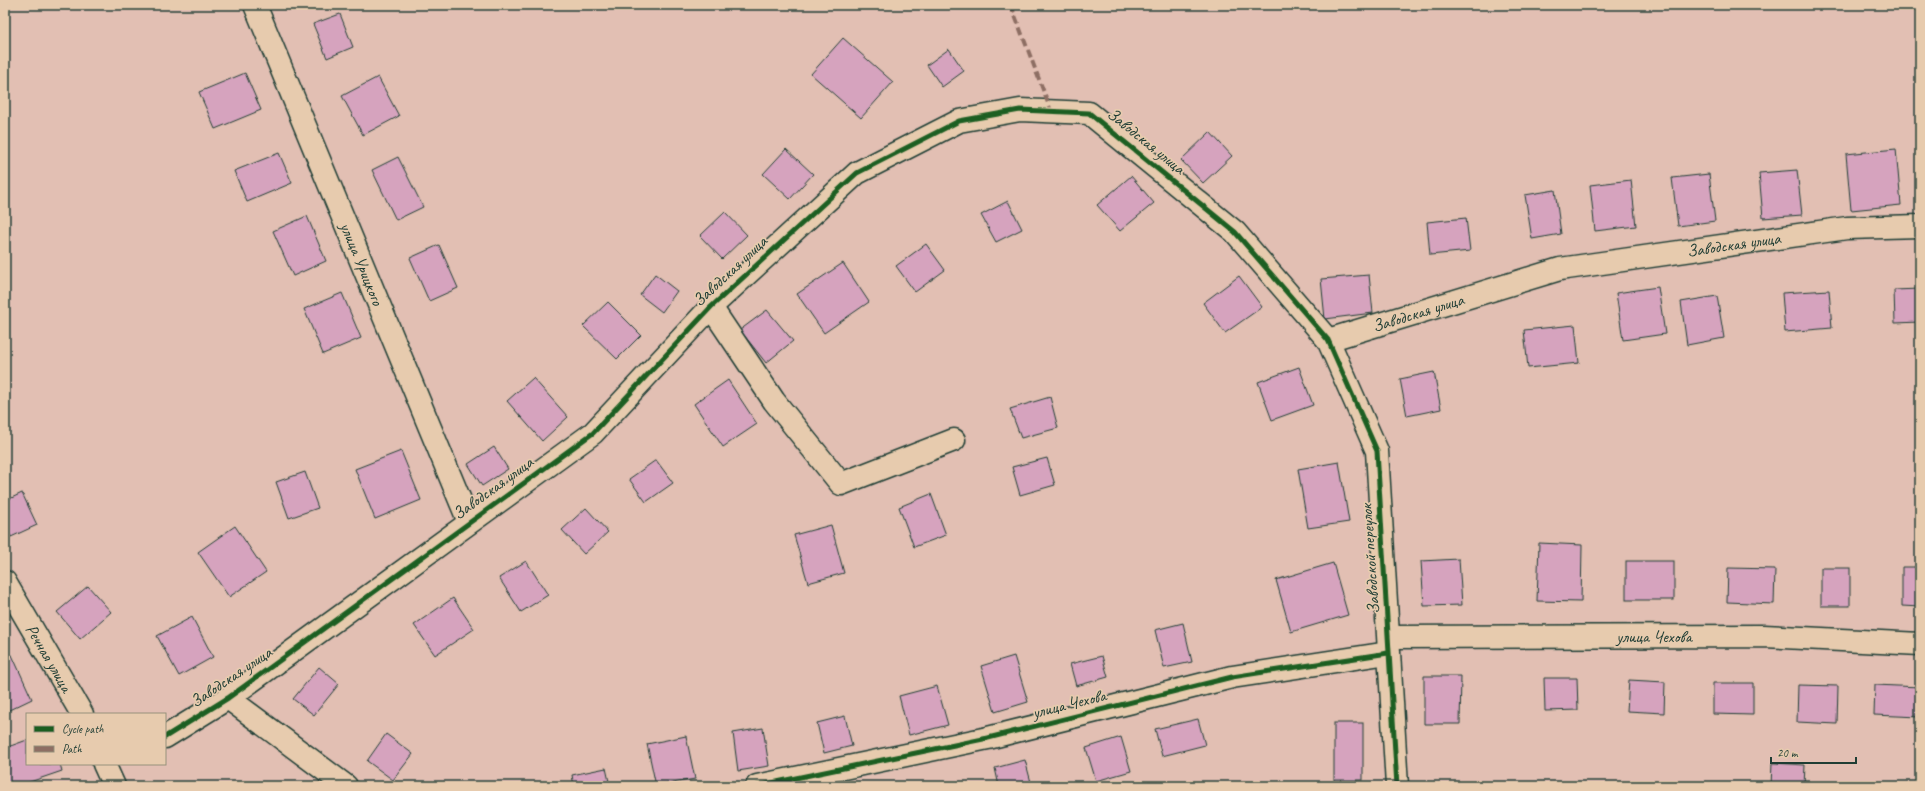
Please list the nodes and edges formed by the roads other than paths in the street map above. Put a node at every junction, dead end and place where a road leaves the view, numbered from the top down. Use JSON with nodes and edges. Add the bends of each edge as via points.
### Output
{"nodes":[{"id":1,"x":255,"y":5,"type":"edge"},
{"id":2,"x":1920,"y":226,"type":"edge"},
{"id":3,"x":711,"y":307,"type":"junction"},
{"id":4,"x":1328,"y":340,"type":"junction"},
{"id":5,"x":954,"y":440,"type":"dead end"},
{"id":6,"x":469,"y":522,"type":"junction"},
{"id":7,"x":5,"y":582,"type":"edge"},
{"id":8,"x":1920,"y":644,"type":"edge"},
{"id":9,"x":1388,"y":645,"type":"junction"},
{"id":10,"x":228,"y":698,"type":"junction"},
{"id":11,"x":81,"y":713,"type":"edge"},
{"id":12,"x":166,"y":736,"type":"edge"},
{"id":13,"x":346,"y":786,"type":"edge"},
{"id":14,"x":757,"y":786,"type":"edge"},
{"id":15,"x":1397,"y":786,"type":"edge"}],
"edges":[{"from":1,"to":6,"type":"street","name":"улица Урицкого"},
{"from":2,"to":4,"type":"street","name":"Заводская улица","via":[[1847,228],[1560,269]]},
{"from":3,"to":4,"type":"street","name":"Заводская улица","via":[[864,169],[959,121],[1020,110],[1089,113],[1235,232]]},
{"from":3,"to":5,"type":"street","via":[[774,401],[841,484]]},
{"from":3,"to":6,"type":"street","name":"Заводская улица","via":[[593,433]]},
{"from":4,"to":9,"type":"street","name":"Заводской переулок","via":[[1377,451]]},
{"from":6,"to":10,"type":"street","name":"Заводская улица"},
{"from":7,"to":11,"type":"street","name":"Речная улица"},
{"from":8,"to":9,"type":"street","name":"улица Чехова","via":[[1764,636]]},
{"from":9,"to":14,"type":"street","name":"улица Чехова","via":[[1232,677],[988,738]]},
{"from":9,"to":15,"type":"street","name":"Заводской переулок"},
{"from":10,"to":12,"type":"street","name":"Заводская улица"},
{"from":10,"to":13,"type":"street"}]}
